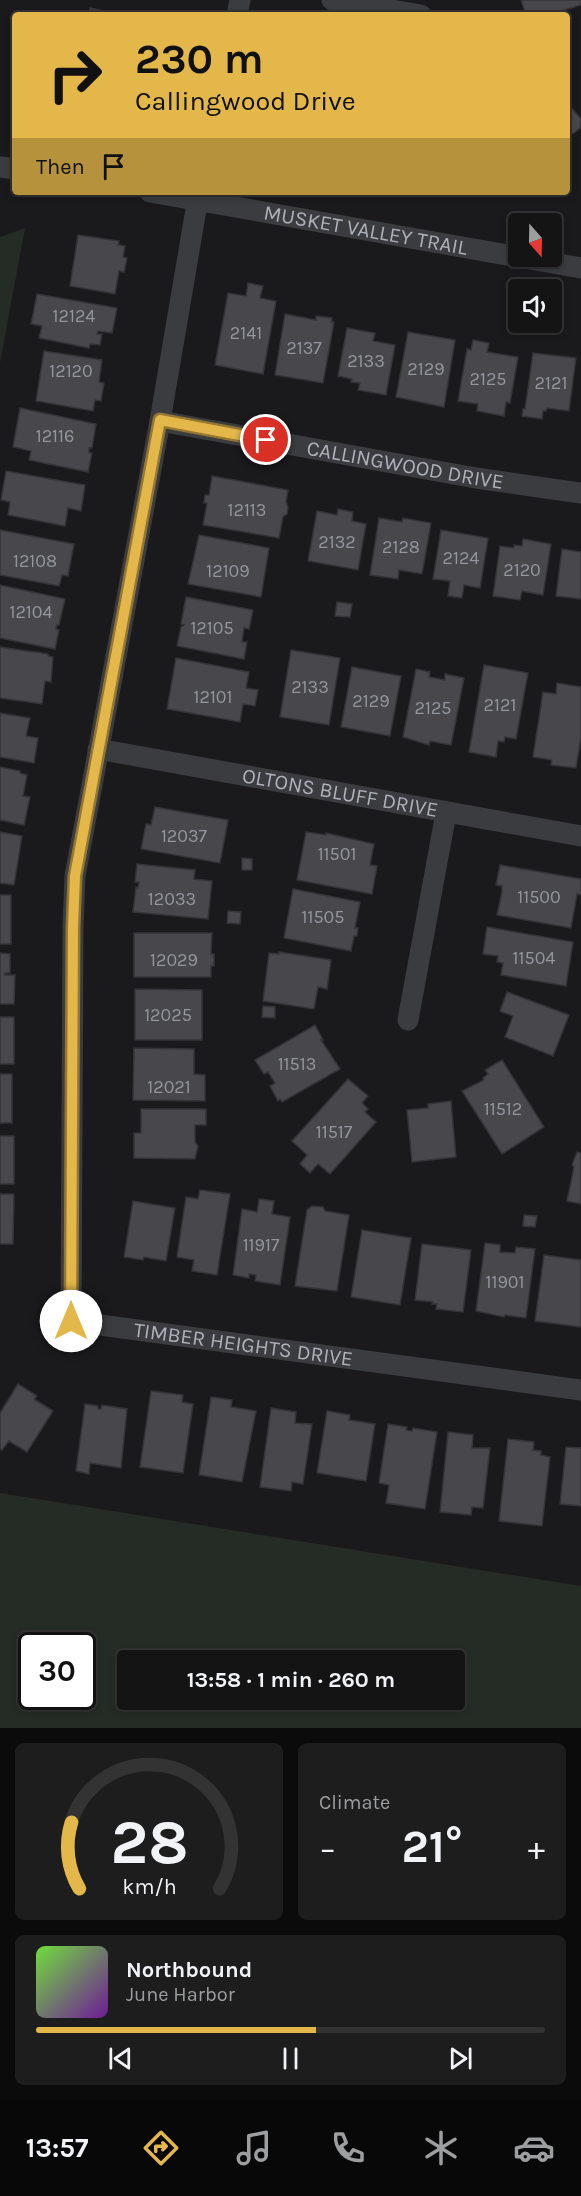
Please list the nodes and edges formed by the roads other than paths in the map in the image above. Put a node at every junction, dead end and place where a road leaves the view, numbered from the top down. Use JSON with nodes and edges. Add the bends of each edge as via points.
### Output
{"nodes":[{"id":1,"x":332,"y":0,"type":"edge"},
{"id":2,"x":403,"y":12,"type":"edge"},
{"id":3,"x":198,"y":196,"type":"edge"},
{"id":4,"x":581,"y":268,"type":"edge"},
{"id":5,"x":160,"y":420,"type":"junction"},
{"id":6,"x":581,"y":492,"type":"edge"},
{"id":7,"x":98,"y":749,"type":"junction"},
{"id":8,"x":446,"y":813,"type":"junction"},
{"id":9,"x":581,"y":836,"type":"edge"},
{"id":10,"x":408,"y":1020,"type":"dead end"},
{"id":11,"x":581,"y":1390,"type":"edge"}],
"edges":[{"from":1,"to":2,"type":"street"},
{"from":3,"to":4,"type":"street","name":"MUSKET VALLEY TRAIL"},
{"from":3,"to":5,"type":"street","name":"TIMBER HEIGHTS DRIVE"},
{"from":5,"to":6,"type":"street","name":"CALLINGWOOD DRIVE","via":[[476,478]]},
{"from":5,"to":7,"type":"street","name":"TIMBER HEIGHTS DRIVE"},
{"from":7,"to":8,"type":"street","name":"OLTONS BLUFF DRIVE"},
{"from":7,"to":11,"type":"street","name":"TIMBER HEIGHTS DRIVE","via":[[75,876],[71,1321]]},
{"from":8,"to":9,"type":"street","name":"OLTONS BLUFF DRIVE"},
{"from":8,"to":10,"type":"street"}]}
